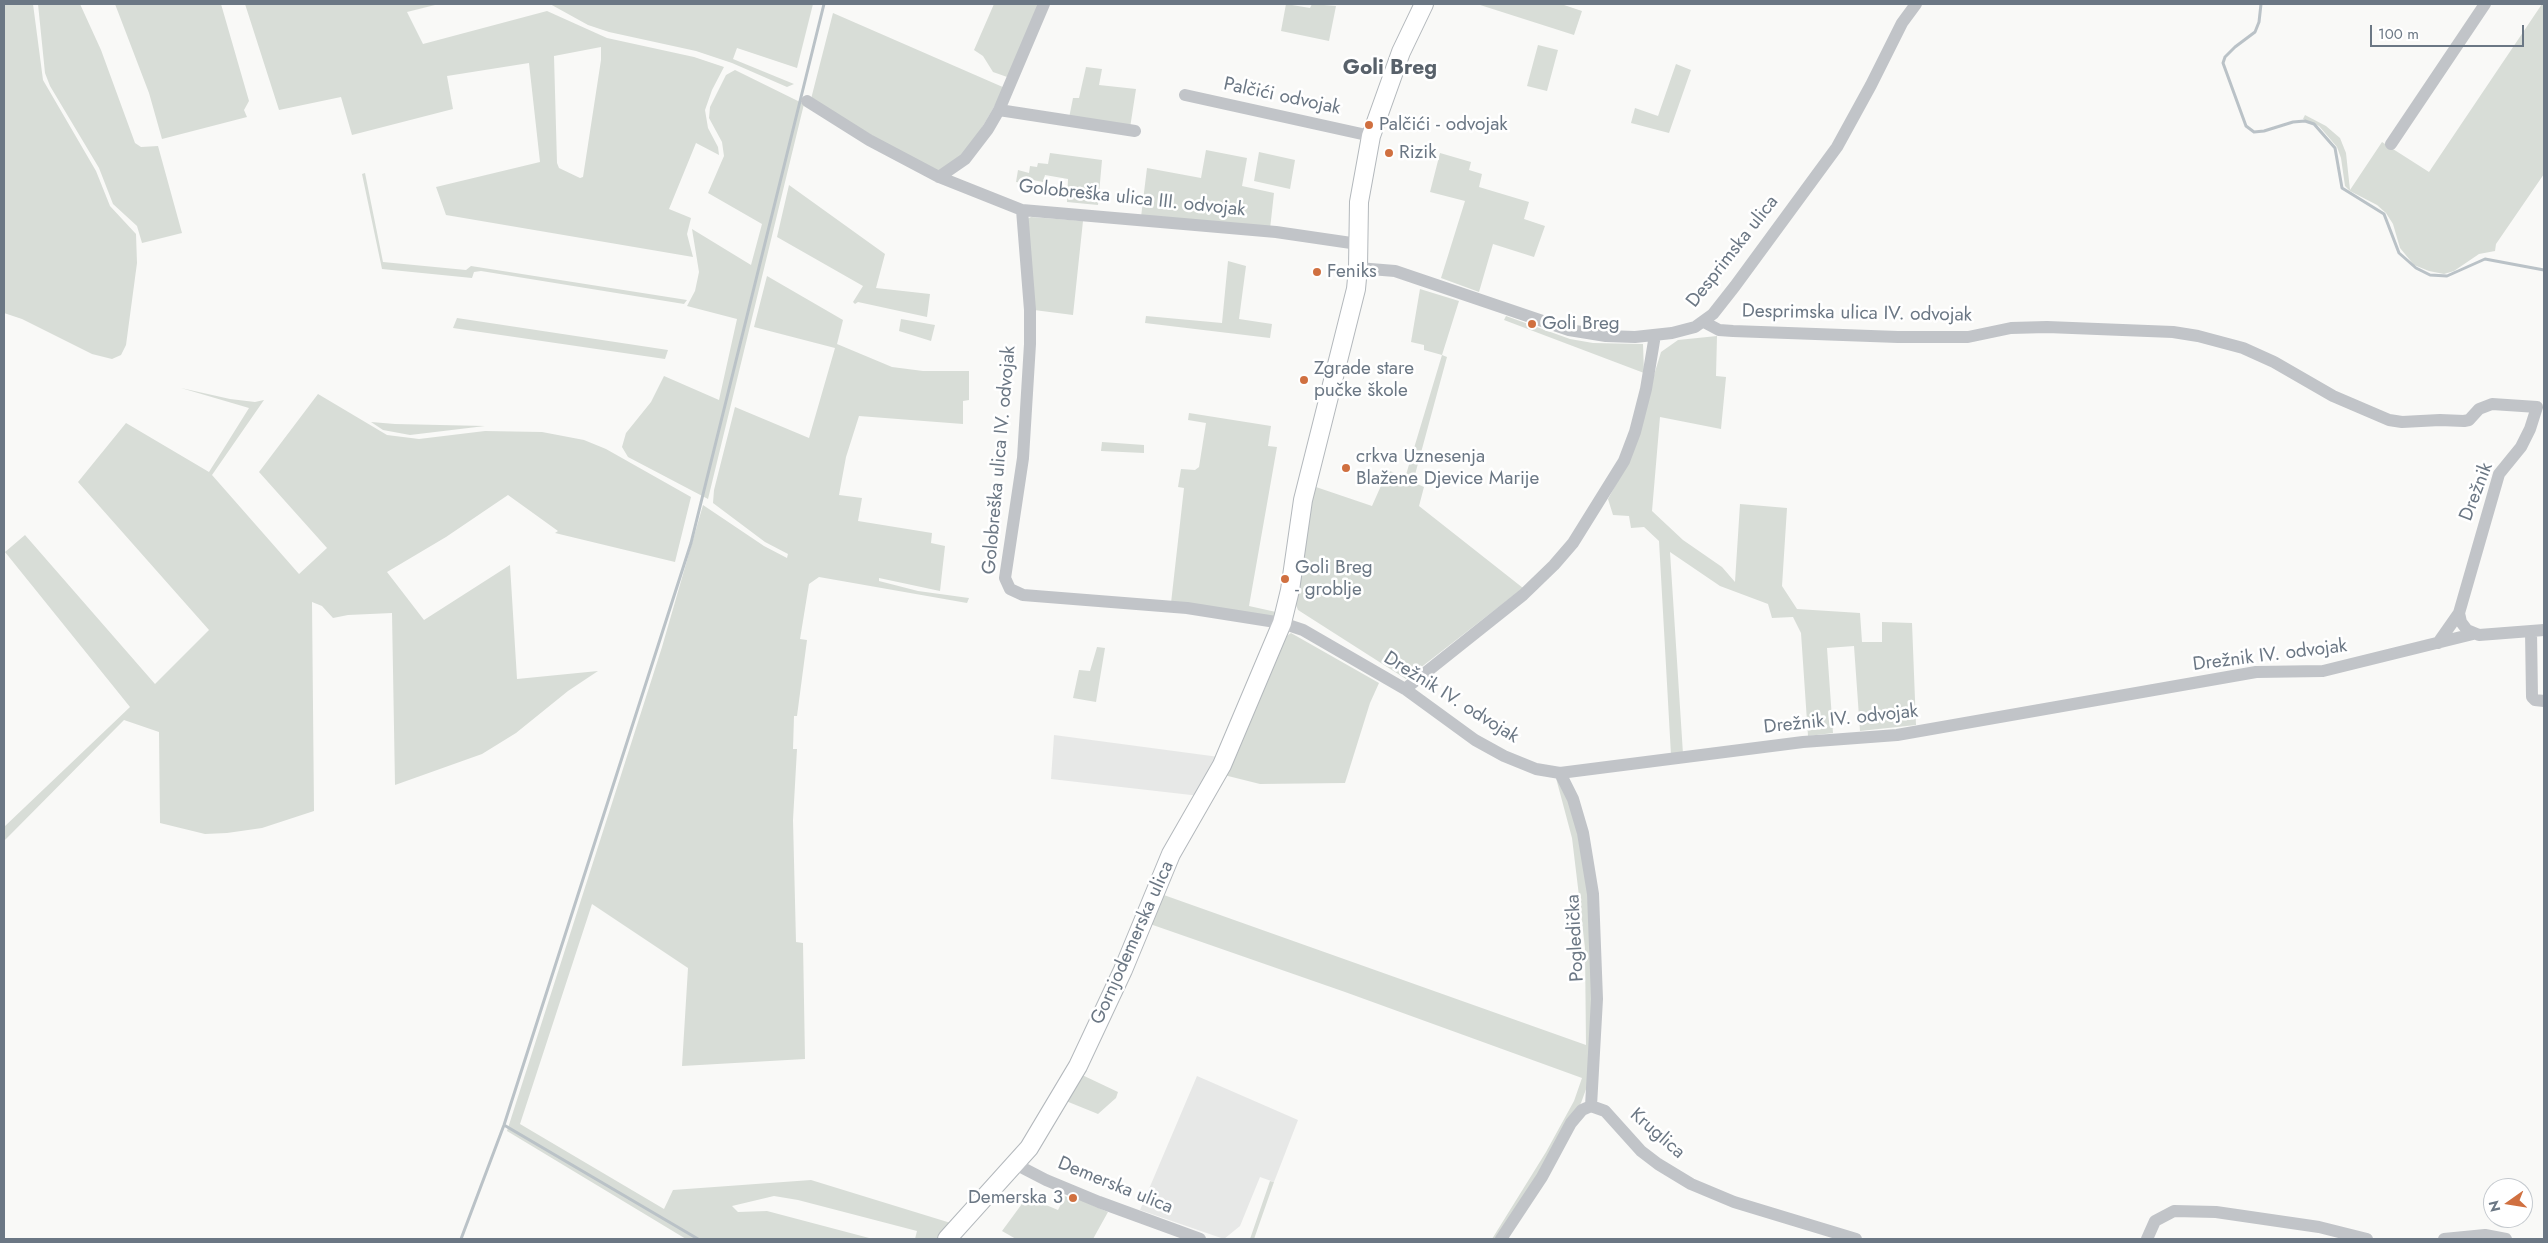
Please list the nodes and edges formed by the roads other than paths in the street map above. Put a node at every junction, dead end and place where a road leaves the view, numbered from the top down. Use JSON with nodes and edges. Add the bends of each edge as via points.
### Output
{"nodes":[{"id":1,"x":1044,"y":4,"type":"edge"},
{"id":2,"x":1424,"y":4,"type":"edge"},
{"id":3,"x":1916,"y":4,"type":"edge"},
{"id":4,"x":2485,"y":4,"type":"edge"},
{"id":5,"x":1185,"y":95,"type":"dead end"},
{"id":6,"x":807,"y":101,"type":"dead end"},
{"id":7,"x":1000,"y":110,"type":"junction"},
{"id":8,"x":1135,"y":131,"type":"dead end"},
{"id":9,"x":1371,"y":136,"type":"junction"},
{"id":10,"x":2391,"y":144,"type":"dead end"},
{"id":11,"x":939,"y":177,"type":"junction"},
{"id":12,"x":1022,"y":210,"type":"junction"},
{"id":13,"x":1358,"y":244,"type":"junction"},
{"id":14,"x":1358,"y":268,"type":"junction"},
{"id":15,"x":1704,"y":322,"type":"junction"},
{"id":16,"x":1655,"y":335,"type":"junction"},
{"id":17,"x":2410,"y":422,"type":"joint"},
{"id":18,"x":2459,"y":613,"type":"junction"},
{"id":19,"x":1282,"y":623,"type":"junction"},
{"id":20,"x":2544,"y":630,"type":"edge"},
{"id":21,"x":2531,"y":631,"type":"junction"},
{"id":22,"x":2473,"y":634,"type":"junction"},
{"id":23,"x":2438,"y":643,"type":"junction"},
{"id":24,"x":1405,"y":689,"type":"junction"},
{"id":25,"x":2544,"y":701,"type":"edge"},
{"id":26,"x":1560,"y":773,"type":"junction"},
{"id":27,"x":1591,"y":1106,"type":"junction"},
{"id":28,"x":1017,"y":1164,"type":"junction"},
{"id":29,"x":947,"y":1239,"type":"edge"},
{"id":30,"x":1200,"y":1239,"type":"edge"},
{"id":31,"x":1501,"y":1239,"type":"edge"},
{"id":32,"x":1856,"y":1239,"type":"edge"},
{"id":33,"x":2146,"y":1239,"type":"edge"},
{"id":34,"x":2367,"y":1239,"type":"edge"},
{"id":35,"x":2444,"y":1239,"type":"edge"},
{"id":36,"x":2506,"y":1239,"type":"edge"}],
"edges":[{"from":1,"to":7,"type":"street"},
{"from":2,"to":9,"type":"street","name":"Gornjodemerska ulica","via":[[1401,52]]},
{"from":3,"to":15,"type":"street","name":"Desprimska ulica","via":[[1902,22],[1837,147],[1735,286]]},
{"from":4,"to":10,"type":"street"},
{"from":5,"to":9,"type":"street","name":"Palčići odvojak"},
{"from":6,"to":11,"type":"street","name":"Golobreška ulica III. odvojak","via":[[869,140]]},
{"from":7,"to":8,"type":"street"},
{"from":7,"to":11,"type":"street","via":[[965,159]]},
{"from":9,"to":13,"type":"street","name":"Gornjodemerska ulica","via":[[1360,202]]},
{"from":11,"to":12,"type":"street","name":"Golobreška ulica III. odvojak"},
{"from":12,"to":13,"type":"street","name":"Golobreška ulica III. odvojak","via":[[1276,232]]},
{"from":12,"to":19,"type":"street","name":"Golobreška ulica IV. odvojak","via":[[1030,344],[1023,458],[1005,578],[1007,586],[1023,595],[1187,608]]},
{"from":13,"to":14,"type":"street","name":"Gornjodemerska ulica"},
{"from":14,"to":16,"type":"street","name":"Desprimska ulica","via":[[1395,271],[1569,330],[1606,336]]},
{"from":14,"to":19,"type":"street","name":"Gornjodemerska ulica","via":[[1356,289],[1303,500]]},
{"from":15,"to":16,"type":"street","name":"Desprimska ulica","via":[[1687,331]]},
{"from":15,"to":17,"type":"street","name":"Desprimska ulica IV. odvojak","via":[[1719,330],[1898,337],[1968,337],[2011,328],[2047,327],[2181,333],[2243,348],[2333,396],[2389,420]]},
{"from":16,"to":24,"type":"street","via":[[1646,389],[1624,461],[1573,543],[1523,595]]},
{"from":17,"to":18,"type":"street","name":"Drežnik","via":[[2464,422],[2479,409],[2492,404],[2537,406],[2526,438],[2499,474]]},
{"from":18,"to":22,"type":"street","via":[[2461,622]]},
{"from":18,"to":23,"type":"street"},
{"from":19,"to":24,"type":"street","name":"Drežnik IV. odvojak","via":[[1302,630]]},
{"from":19,"to":28,"type":"street","name":"Gornjodemerska ulica","via":[[1222,766],[1175,846],[1078,1066],[1041,1131]]},
{"from":20,"to":21,"type":"street"},
{"from":21,"to":22,"type":"street"},
{"from":21,"to":25,"type":"street","via":[[2532,697]]},
{"from":22,"to":23,"type":"street","name":"Drežnik IV. odvojak"},
{"from":23,"to":26,"type":"street","name":"Drežnik IV. odvojak","via":[[2331,670],[2256,672],[1897,734],[1803,742]]},
{"from":24,"to":26,"type":"street","name":"Drežnik IV. odvojak","via":[[1475,740],[1504,756],[1536,769]]},
{"from":26,"to":27,"type":"street","name":"Pogledička","via":[[1573,799],[1583,833],[1593,894],[1597,999]]},
{"from":27,"to":31,"type":"street","via":[[1582,1110],[1571,1124],[1542,1177]]},
{"from":27,"to":32,"type":"street","name":"Kruglica","via":[[1604,1112],[1658,1164],[1691,1184],[1734,1202]]},
{"from":28,"to":29,"type":"street","name":"Gornjodemerska ulica"},
{"from":28,"to":30,"type":"street","name":"Demerska ulica","via":[[1099,1202]]},
{"from":33,"to":34,"type":"street","via":[[2155,1221],[2174,1212],[2216,1212],[2319,1227]]},
{"from":35,"to":36,"type":"street","via":[[2485,1235]]}]}
